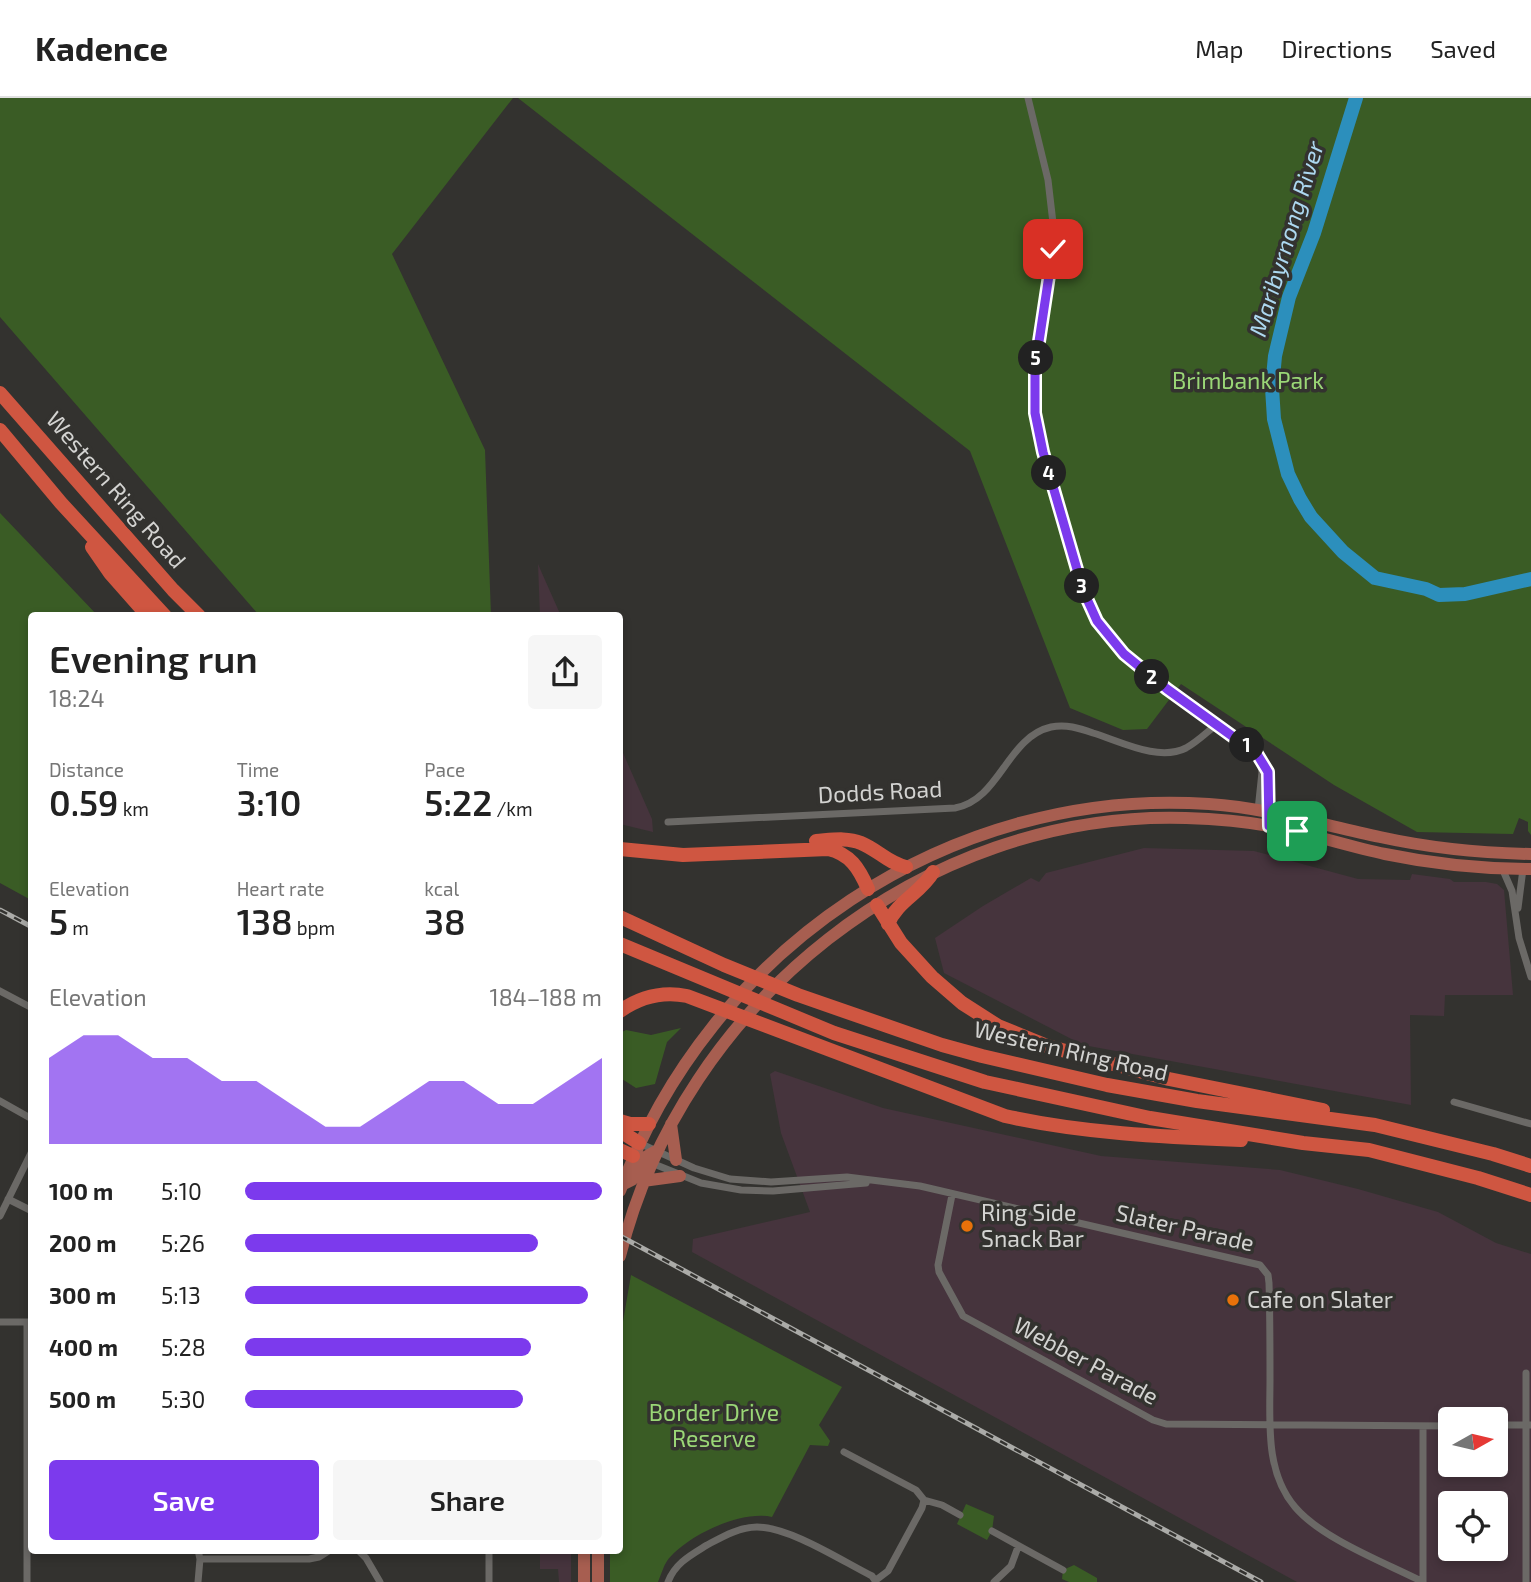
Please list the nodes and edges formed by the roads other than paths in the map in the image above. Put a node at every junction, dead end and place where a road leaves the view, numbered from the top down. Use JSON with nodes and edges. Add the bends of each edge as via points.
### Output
{"nodes":[{"id":1,"x":1028,"y":98,"type":"edge"},
{"id":2,"x":0,"y":393,"type":"edge"},
{"id":3,"x":0,"y":430,"type":"edge"},
{"id":4,"x":61,"y":503,"type":"junction"},
{"id":5,"x":144,"y":612,"type":"edge"},
{"id":6,"x":161,"y":612,"type":"edge"},
{"id":7,"x":195,"y":612,"type":"edge"},
{"id":8,"x":1216,"y":725,"type":"junction"},
{"id":9,"x":1264,"y":810,"type":"junction"},
{"id":10,"x":668,"y":822,"type":"dead end"},
{"id":11,"x":1269,"y":826,"type":"junction"},
{"id":12,"x":623,"y":849,"type":"edge"},
{"id":13,"x":731,"y":853,"type":"junction"},
{"id":14,"x":1524,"y":853,"type":"edge"},
{"id":15,"x":906,"y":867,"type":"junction"},
{"id":16,"x":1502,"y":869,"type":"junction"},
{"id":17,"x":1527,"y":869,"type":"edge"},
{"id":18,"x":933,"y":872,"type":"junction"},
{"id":19,"x":868,"y":889,"type":"junction"},
{"id":20,"x":877,"y":905,"type":"junction"},
{"id":21,"x":1517,"y":915,"type":"junction"},
{"id":22,"x":623,"y":918,"type":"edge"},
{"id":23,"x":888,"y":924,"type":"junction"},
{"id":24,"x":623,"y":945,"type":"edge"},
{"id":25,"x":1531,"y":977,"type":"edge"},
{"id":26,"x":0,"y":991,"type":"edge"},
{"id":27,"x":28,"y":1006,"type":"edge"},
{"id":28,"x":623,"y":1009,"type":"edge"},
{"id":29,"x":0,"y":1101,"type":"edge"},
{"id":30,"x":1454,"y":1102,"type":"dead end"},
{"id":31,"x":28,"y":1117,"type":"edge"},
{"id":32,"x":623,"y":1122,"type":"edge"},
{"id":33,"x":649,"y":1124,"type":"junction"},
{"id":34,"x":671,"y":1124,"type":"junction"},
{"id":35,"x":1531,"y":1124,"type":"edge"},
{"id":36,"x":1375,"y":1125,"type":"junction"},
{"id":37,"x":623,"y":1135,"type":"edge"},
{"id":38,"x":1303,"y":1143,"type":"junction"},
{"id":39,"x":640,"y":1154,"type":"edge"},
{"id":40,"x":28,"y":1160,"type":"edge"},
{"id":41,"x":676,"y":1160,"type":"junction"},
{"id":42,"x":1531,"y":1166,"type":"edge"},
{"id":43,"x":680,"y":1176,"type":"junction"},
{"id":44,"x":643,"y":1181,"type":"junction"},
{"id":45,"x":874,"y":1181,"type":"junction"},
{"id":46,"x":623,"y":1184,"type":"edge"},
{"id":47,"x":952,"y":1195,"type":"junction"},
{"id":48,"x":1531,"y":1195,"type":"edge"},
{"id":49,"x":8,"y":1199,"type":"junction"},
{"id":50,"x":28,"y":1209,"type":"edge"},
{"id":51,"x":0,"y":1216,"type":"edge"},
{"id":52,"x":623,"y":1245,"type":"edge"},
{"id":53,"x":0,"y":1322,"type":"edge"},
{"id":54,"x":28,"y":1322,"type":"edge"},
{"id":55,"x":1526,"y":1373,"type":"dead end"},
{"id":56,"x":1270,"y":1425,"type":"junction"},
{"id":57,"x":1508,"y":1425,"type":"edge"},
{"id":58,"x":1529,"y":1425,"type":"edge"},
{"id":59,"x":1438,"y":1426,"type":"edge"},
{"id":60,"x":1423,"y":1427,"type":"junction"},
{"id":61,"x":844,"y":1452,"type":"dead end"},
{"id":62,"x":924,"y":1500,"type":"junction"},
{"id":63,"x":960,"y":1515,"type":"dead end"},
{"id":64,"x":28,"y":1530,"type":"edge"},
{"id":65,"x":992,"y":1531,"type":"dead end"},
{"id":66,"x":1018,"y":1547,"type":"junction"},
{"id":67,"x":324,"y":1554,"type":"edge"},
{"id":68,"x":362,"y":1554,"type":"edge"},
{"id":69,"x":489,"y":1554,"type":"edge"},
{"id":70,"x":584,"y":1554,"type":"edge"},
{"id":71,"x":598,"y":1554,"type":"edge"},
{"id":72,"x":199,"y":1555,"type":"edge"},
{"id":73,"x":1063,"y":1570,"type":"dead end"},
{"id":74,"x":876,"y":1581,"type":"edge"},
{"id":75,"x":27,"y":1582,"type":"edge"},
{"id":76,"x":198,"y":1582,"type":"edge"},
{"id":77,"x":380,"y":1582,"type":"edge"},
{"id":78,"x":489,"y":1582,"type":"edge"},
{"id":79,"x":584,"y":1582,"type":"edge"},
{"id":80,"x":598,"y":1582,"type":"edge"},
{"id":81,"x":668,"y":1582,"type":"edge"},
{"id":82,"x":994,"y":1582,"type":"edge"},
{"id":83,"x":1423,"y":1582,"type":"edge"},
{"id":84,"x":1526,"y":1582,"type":"edge"}],
"edges":[{"from":1,"to":8,"type":"street","via":[[1054,223],[1035,368],[1035,413],[1077,574],[1097,621],[1114,644]]},
{"from":2,"to":7,"type":"highway","name":"Western Ring Road"},
{"from":3,"to":4,"type":"highway","name":"Western Ring Road"},
{"from":4,"to":5,"type":"highway","via":[[110,573]]},
{"from":4,"to":6,"type":"highway","name":"Western Ring Road"},
{"from":8,"to":9,"type":"street","via":[[1257,754],[1268,772]]},
{"from":8,"to":10,"type":"street","name":"Dodds Road","via":[[1182,750],[1163,752],[1075,726],[1043,730],[1021,745],[985,791],[955,808]]},
{"from":9,"to":11,"type":"main road"},
{"from":9,"to":14,"type":"main road","via":[[1402,842]]},
{"from":9,"to":15,"type":"main road","via":[[1184,802],[1069,812],[1000,829]]},
{"from":11,"to":16,"type":"main road","via":[[1412,859]]},
{"from":11,"to":18,"type":"main road","via":[[1187,818],[1101,822],[1008,843]]},
{"from":12,"to":13,"type":"highway"},
{"from":13,"to":15,"type":"highway","via":[[848,840]]},
{"from":13,"to":19,"type":"highway","via":[[837,851],[855,864]]},
{"from":14,"to":17,"type":"main road","via":[[1517,860]]},
{"from":15,"to":19,"type":"main road"},
{"from":16,"to":17,"type":"main road"},
{"from":16,"to":21,"type":"street"},
{"from":17,"to":21,"type":"street"},
{"from":18,"to":20,"type":"main road"},
{"from":18,"to":23,"type":"highway","via":[[925,886],[895,910]]},
{"from":19,"to":20,"type":"main road"},
{"from":19,"to":33,"type":"main road","via":[[809,929],[711,1026]]},
{"from":20,"to":23,"type":"highway"},
{"from":20,"to":34,"type":"main road","via":[[788,972],[730,1034]]},
{"from":21,"to":25,"type":"street"},
{"from":22,"to":36,"type":"highway","name":"Western Ring Road","via":[[798,995],[982,1056],[1197,1101]]},
{"from":23,"to":36,"type":"highway","via":[[943,988],[1023,1037],[1169,1079]]},
{"from":24,"to":38,"type":"highway","name":"Western Ring Road","via":[[834,1033],[985,1082],[1150,1118]]},
{"from":26,"to":27,"type":"street"},
{"from":28,"to":38,"type":"highway","via":[[652,996],[695,997],[988,1111],[1022,1120],[1189,1138]]},
{"from":29,"to":31,"type":"street"},
{"from":30,"to":35,"type":"street"},
{"from":32,"to":33,"type":"highway"},
{"from":33,"to":39,"type":"main road"},
{"from":34,"to":39,"type":"main road"},
{"from":34,"to":41,"type":"main road"},
{"from":36,"to":42,"type":"highway","name":"Western Ring Road"},
{"from":37,"to":39,"type":"highway"},
{"from":38,"to":48,"type":"highway","name":"Western Ring Road","via":[[1415,1160]]},
{"from":39,"to":41,"type":"street","name":"Slater Parade"},
{"from":39,"to":43,"type":"street","name":"Slater Parade"},
{"from":39,"to":44,"type":"main road"},
{"from":39,"to":46,"type":"main road"},
{"from":40,"to":49,"type":"street"},
{"from":41,"to":45,"type":"street","name":"Slater Parade","via":[[740,1180],[847,1177]]},
{"from":43,"to":44,"type":"main road"},
{"from":43,"to":45,"type":"street","name":"Slater Parade","via":[[753,1191]]},
{"from":44,"to":52,"type":"main road"},
{"from":45,"to":47,"type":"street","name":"Slater Parade"},
{"from":47,"to":56,"type":"street","name":"Webber Parade","via":[[938,1265],[963,1316],[1153,1420]]},
{"from":47,"to":56,"type":"street","name":"Slater Parade","via":[[1260,1265],[1269,1283]]},
{"from":49,"to":50,"type":"street"},
{"from":49,"to":51,"type":"street"},
{"from":53,"to":54,"type":"street"},
{"from":55,"to":58,"type":"street"},
{"from":56,"to":60,"type":"street","name":"Webber Parade"},
{"from":56,"to":83,"type":"street","name":"Slater Parade","via":[[1276,1471],[1296,1508],[1331,1535]]},
{"from":57,"to":58,"type":"street"},
{"from":58,"to":84,"type":"street"},
{"from":59,"to":60,"type":"street","name":"Webber Parade"},
{"from":60,"to":83,"type":"street"},
{"from":61,"to":62,"type":"street","via":[[916,1490]]},
{"from":62,"to":63,"type":"street"},
{"from":62,"to":74,"type":"street","via":[[888,1571]]},
{"from":64,"to":75,"type":"street"},
{"from":65,"to":66,"type":"street"},
{"from":66,"to":73,"type":"street"},
{"from":66,"to":82,"type":"street","via":[[1012,1566]]},
{"from":67,"to":72,"type":"street","via":[[309,1559]]},
{"from":68,"to":77,"type":"street"},
{"from":69,"to":78,"type":"street"},
{"from":70,"to":79,"type":"main road"},
{"from":71,"to":80,"type":"main road"},
{"from":72,"to":76,"type":"street"},
{"from":74,"to":81,"type":"street","via":[[792,1535],[758,1527],[725,1535],[688,1556]]}]}
